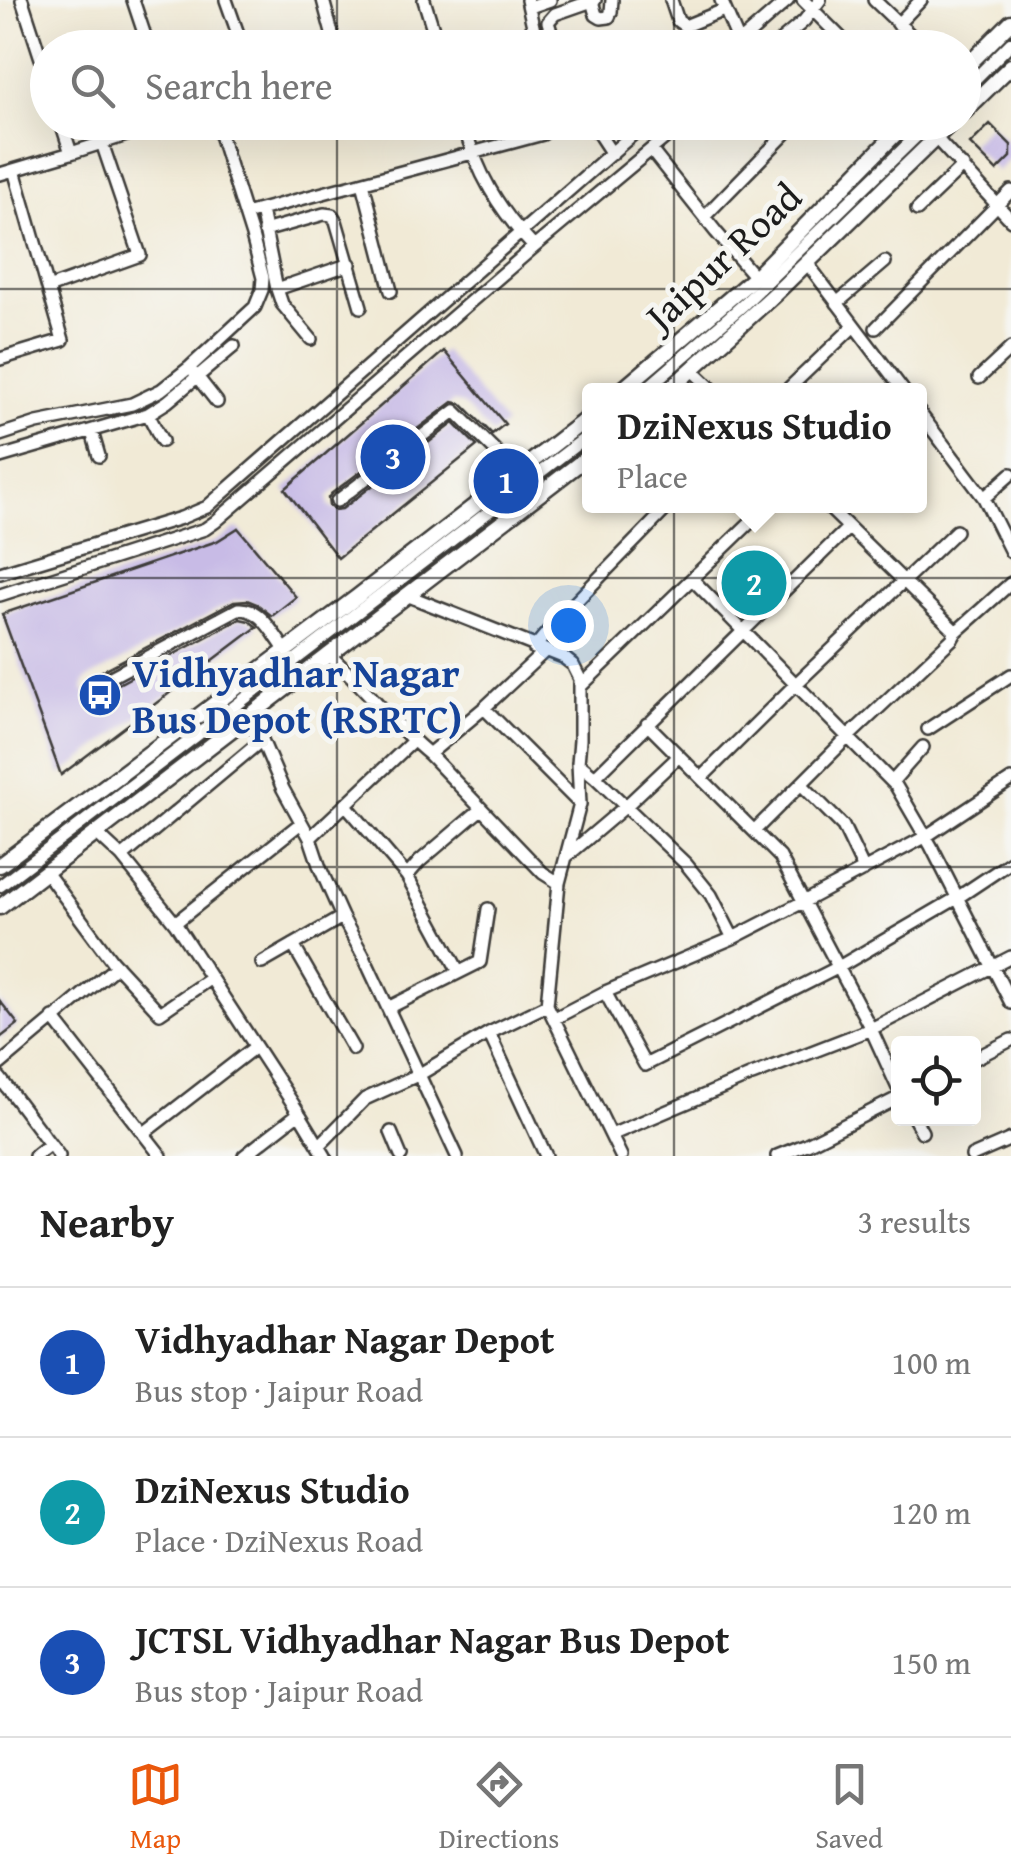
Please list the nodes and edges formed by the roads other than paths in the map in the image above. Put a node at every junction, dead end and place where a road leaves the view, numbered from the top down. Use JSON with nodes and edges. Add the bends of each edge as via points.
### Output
{"nodes":[{"id":1,"x":22,"y":0,"type":"edge"},
{"id":2,"x":133,"y":0,"type":"edge"},
{"id":3,"x":226,"y":0,"type":"edge"},
{"id":4,"x":323,"y":0,"type":"edge"},
{"id":5,"x":424,"y":0,"type":"edge"},
{"id":6,"x":550,"y":0,"type":"edge"},
{"id":7,"x":612,"y":0,"type":"edge"},
{"id":8,"x":671,"y":0,"type":"edge"},
{"id":9,"x":788,"y":0,"type":"edge"},
{"id":10,"x":804,"y":0,"type":"edge"},
{"id":11,"x":874,"y":0,"type":"edge"},
{"id":12,"x":922,"y":0,"type":"edge"},
{"id":13,"x":593,"y":1,"type":"edge"},
{"id":14,"x":528,"y":4,"type":"edge"},
{"id":15,"x":722,"y":5,"type":"edge"},
{"id":16,"x":817,"y":5,"type":"edge"},
{"id":17,"x":1011,"y":22,"type":"edge"},
{"id":18,"x":898,"y":24,"type":"junction"},
{"id":19,"x":32,"y":30,"type":"edge"},
{"id":20,"x":143,"y":30,"type":"edge"},
{"id":21,"x":237,"y":30,"type":"edge"},
{"id":22,"x":331,"y":30,"type":"edge"},
{"id":23,"x":431,"y":30,"type":"edge"},
{"id":24,"x":534,"y":30,"type":"edge"},
{"id":25,"x":550,"y":30,"type":"edge"},
{"id":26,"x":731,"y":30,"type":"edge"},
{"id":27,"x":753,"y":30,"type":"edge"},
{"id":28,"x":791,"y":30,"type":"edge"},
{"id":29,"x":837,"y":30,"type":"edge"},
{"id":30,"x":904,"y":30,"type":"edge"},
{"id":31,"x":1011,"y":43,"type":"edge"},
{"id":32,"x":981,"y":52,"type":"edge"},
{"id":33,"x":981,"y":73,"type":"edge"},
{"id":34,"x":1008,"y":75,"type":"edge"},
{"id":35,"x":981,"y":98,"type":"edge"},
{"id":36,"x":67,"y":140,"type":"edge"},
{"id":37,"x":111,"y":140,"type":"edge"},
{"id":38,"x":222,"y":140,"type":"edge"},
{"id":39,"x":467,"y":140,"type":"edge"},
{"id":40,"x":521,"y":140,"type":"edge"},
{"id":41,"x":602,"y":140,"type":"edge"},
{"id":42,"x":627,"y":140,"type":"edge"},
{"id":43,"x":663,"y":140,"type":"edge"},
{"id":44,"x":779,"y":140,"type":"edge"},
{"id":45,"x":889,"y":140,"type":"edge"},
{"id":46,"x":914,"y":140,"type":"edge"},
{"id":47,"x":916,"y":140,"type":"edge"},
{"id":48,"x":939,"y":140,"type":"edge"},
{"id":49,"x":102,"y":143,"type":"junction"},
{"id":50,"x":651,"y":150,"type":"junction"},
{"id":51,"x":71,"y":153,"type":"junction"},
{"id":52,"x":471,"y":154,"type":"junction"},
{"id":53,"x":612,"y":154,"type":"junction"},
{"id":54,"x":962,"y":166,"type":"junction"},
{"id":55,"x":14,"y":170,"type":"junction"},
{"id":56,"x":0,"y":174,"type":"edge"},
{"id":57,"x":362,"y":183,"type":"junction"},
{"id":58,"x":1011,"y":190,"type":"edge"},
{"id":59,"x":996,"y":204,"type":"junction"},
{"id":60,"x":261,"y":210,"type":"junction"},
{"id":61,"x":917,"y":210,"type":"dead end"},
{"id":62,"x":245,"y":214,"type":"junction"},
{"id":63,"x":704,"y":217,"type":"junction"},
{"id":64,"x":1011,"y":220,"type":"edge"},
{"id":65,"x":264,"y":231,"type":"junction"},
{"id":66,"x":521,"y":233,"type":"junction"},
{"id":67,"x":534,"y":247,"type":"junction"},
{"id":68,"x":886,"y":262,"type":"dead end"},
{"id":69,"x":807,"y":263,"type":"junction"},
{"id":70,"x":350,"y":264,"type":"junction"},
{"id":71,"x":755,"y":277,"type":"junction"},
{"id":72,"x":48,"y":288,"type":"junction"},
{"id":73,"x":277,"y":289,"type":"junction"},
{"id":74,"x":391,"y":291,"type":"dead end"},
{"id":75,"x":837,"y":304,"type":"junction"},
{"id":76,"x":361,"y":307,"type":"dead end"},
{"id":77,"x":854,"y":326,"type":"junction"},
{"id":78,"x":876,"y":328,"type":"dead end"},
{"id":79,"x":311,"y":339,"type":"dead end"},
{"id":80,"x":234,"y":346,"type":"dead end"},
{"id":81,"x":1011,"y":348,"type":"edge"},
{"id":82,"x":0,"y":359,"type":"edge"},
{"id":83,"x":692,"y":370,"type":"junction"},
{"id":84,"x":194,"y":372,"type":"junction"},
{"id":85,"x":979,"y":378,"type":"dead end"},
{"id":86,"x":630,"y":383,"type":"edge"},
{"id":87,"x":653,"y":383,"type":"edge"},
{"id":88,"x":677,"y":383,"type":"edge"},
{"id":89,"x":706,"y":383,"type":"edge"},
{"id":90,"x":794,"y":383,"type":"edge"},
{"id":91,"x":897,"y":383,"type":"edge"},
{"id":92,"x":217,"y":402,"type":"dead end"},
{"id":93,"x":148,"y":414,"type":"junction"},
{"id":94,"x":582,"y":422,"type":"edge"},
{"id":95,"x":927,"y":423,"type":"edge"},
{"id":96,"x":92,"y":432,"type":"junction"},
{"id":97,"x":4,"y":433,"type":"edge"},
{"id":98,"x":582,"y":440,"type":"edge"},
{"id":99,"x":162,"y":441,"type":"dead end"},
{"id":100,"x":16,"y":452,"type":"junction"},
{"id":101,"x":99,"y":456,"type":"dead end"},
{"id":102,"x":0,"y":457,"type":"edge"},
{"id":103,"x":582,"y":461,"type":"edge"},
{"id":104,"x":518,"y":472,"type":"junction"},
{"id":105,"x":1011,"y":474,"type":"edge"},
{"id":106,"x":984,"y":498,"type":"junction"},
{"id":107,"x":337,"y":500,"type":"dead end"},
{"id":108,"x":661,"y":513,"type":"edge"},
{"id":109,"x":760,"y":513,"type":"edge"},
{"id":110,"x":834,"y":513,"type":"edge"},
{"id":111,"x":848,"y":528,"type":"junction"},
{"id":112,"x":956,"y":532,"type":"dead end"},
{"id":113,"x":1010,"y":549,"type":"edge"},
{"id":114,"x":0,"y":573,"type":"edge"},
{"id":115,"x":692,"y":579,"type":"junction"},
{"id":116,"x":904,"y":582,"type":"junction"},
{"id":117,"x":1011,"y":583,"type":"edge"},
{"id":118,"x":0,"y":595,"type":"edge"},
{"id":119,"x":406,"y":595,"type":"junction"},
{"id":120,"x":743,"y":629,"type":"junction"},
{"id":121,"x":956,"y":632,"type":"junction"},
{"id":122,"x":286,"y":650,"type":"junction"},
{"id":123,"x":539,"y":650,"type":"junction"},
{"id":124,"x":328,"y":654,"type":"junction"},
{"id":125,"x":1011,"y":675,"type":"edge"},
{"id":126,"x":796,"y":684,"type":"junction"},
{"id":127,"x":92,"y":686,"type":"dead end"},
{"id":128,"x":581,"y":686,"type":"junction"},
{"id":129,"x":484,"y":708,"type":"junction"},
{"id":130,"x":246,"y":718,"type":"junction"},
{"id":131,"x":647,"y":724,"type":"junction"},
{"id":132,"x":928,"y":729,"type":"dead end"},
{"id":133,"x":848,"y":737,"type":"junction"},
{"id":134,"x":262,"y":740,"type":"junction"},
{"id":135,"x":413,"y":741,"type":"junction"},
{"id":136,"x":923,"y":747,"type":"dead end"},
{"id":137,"x":429,"y":754,"type":"junction"},
{"id":138,"x":679,"y":756,"type":"junction"},
{"id":139,"x":578,"y":763,"type":"junction"},
{"id":140,"x":595,"y":777,"type":"junction"},
{"id":141,"x":702,"y":778,"type":"junction"},
{"id":142,"x":1011,"y":780,"type":"edge"},
{"id":143,"x":892,"y":782,"type":"junction"},
{"id":144,"x":801,"y":784,"type":"junction"},
{"id":145,"x":580,"y":804,"type":"junction"},
{"id":146,"x":346,"y":806,"type":"junction"},
{"id":147,"x":626,"y":806,"type":"junction"},
{"id":148,"x":481,"y":809,"type":"junction"},
{"id":149,"x":301,"y":823,"type":"junction"},
{"id":150,"x":754,"y":831,"type":"junction"},
{"id":151,"x":95,"y":832,"type":"junction"},
{"id":152,"x":925,"y":837,"type":"junction"},
{"id":153,"x":310,"y":838,"type":"junction"},
{"id":154,"x":567,"y":856,"type":"junction"},
{"id":155,"x":122,"y":857,"type":"junction"},
{"id":156,"x":1011,"y":862,"type":"edge"},
{"id":157,"x":0,"y":865,"type":"edge"},
{"id":158,"x":864,"y":870,"type":"junction"},
{"id":159,"x":46,"y":872,"type":"junction"},
{"id":160,"x":407,"y":876,"type":"junction"},
{"id":161,"x":559,"y":883,"type":"junction"},
{"id":162,"x":0,"y":886,"type":"edge"},
{"id":163,"x":957,"y":898,"type":"junction"},
{"id":164,"x":803,"y":902,"type":"junction"},
{"id":165,"x":0,"y":907,"type":"edge"},
{"id":166,"x":488,"y":909,"type":"dead end"},
{"id":167,"x":342,"y":917,"type":"junction"},
{"id":168,"x":176,"y":923,"type":"junction"},
{"id":169,"x":733,"y":938,"type":"junction"},
{"id":170,"x":293,"y":945,"type":"junction"},
{"id":171,"x":1011,"y":957,"type":"edge"},
{"id":172,"x":262,"y":963,"type":"dead end"},
{"id":173,"x":118,"y":966,"type":"junction"},
{"id":174,"x":992,"y":966,"type":"junction"},
{"id":175,"x":837,"y":968,"type":"junction"},
{"id":176,"x":459,"y":972,"type":"junction"},
{"id":177,"x":211,"y":978,"type":"junction"},
{"id":178,"x":604,"y":992,"type":"junction"},
{"id":179,"x":1011,"y":1002,"type":"edge"},
{"id":180,"x":546,"y":1005,"type":"junction"},
{"id":181,"x":388,"y":1008,"type":"junction"},
{"id":182,"x":53,"y":1018,"type":"junction"},
{"id":183,"x":555,"y":1018,"type":"junction"},
{"id":184,"x":871,"y":1030,"type":"junction"},
{"id":185,"x":489,"y":1033,"type":"junction"},
{"id":186,"x":1011,"y":1040,"type":"edge"},
{"id":187,"x":256,"y":1047,"type":"junction"},
{"id":188,"x":353,"y":1049,"type":"dead end"},
{"id":189,"x":981,"y":1055,"type":"edge"},
{"id":190,"x":0,"y":1064,"type":"edge"},
{"id":191,"x":891,"y":1073,"type":"edge"},
{"id":192,"x":420,"y":1074,"type":"junction"},
{"id":193,"x":0,"y":1078,"type":"edge"},
{"id":194,"x":891,"y":1102,"type":"edge"},
{"id":195,"x":299,"y":1113,"type":"junction"},
{"id":196,"x":919,"y":1126,"type":"edge"},
{"id":197,"x":144,"y":1132,"type":"junction"},
{"id":198,"x":390,"y":1132,"type":"dead end"},
{"id":199,"x":922,"y":1132,"type":"dead end"},
{"id":200,"x":612,"y":1136,"type":"junction"},
{"id":201,"x":1011,"y":1139,"type":"edge"},
{"id":202,"x":50,"y":1144,"type":"junction"},
{"id":203,"x":322,"y":1151,"type":"edge"},
{"id":204,"x":35,"y":1156,"type":"edge"},
{"id":205,"x":60,"y":1156,"type":"edge"},
{"id":206,"x":161,"y":1156,"type":"edge"},
{"id":207,"x":244,"y":1156,"type":"edge"},
{"id":208,"x":402,"y":1156,"type":"edge"},
{"id":209,"x":457,"y":1156,"type":"edge"},
{"id":210,"x":546,"y":1156,"type":"edge"},
{"id":211,"x":621,"y":1156,"type":"edge"},
{"id":212,"x":778,"y":1156,"type":"edge"},
{"id":213,"x":972,"y":1156,"type":"edge"}],
"edges":[{"from":1,"to":19,"type":"street"},
{"from":2,"to":20,"type":"street"},
{"from":3,"to":21,"type":"street"},
{"from":4,"to":22,"type":"street"},
{"from":5,"to":23,"type":"street"},
{"from":6,"to":14,"type":"street"},
{"from":7,"to":13,"type":"street","via":[[609,17],[601,18]]},
{"from":8,"to":15,"type":"street","via":[[685,26]]},
{"from":9,"to":27,"type":"street"},
{"from":10,"to":16,"type":"street"},
{"from":11,"to":18,"type":"street"},
{"from":12,"to":18,"type":"street"},
{"from":13,"to":25,"type":"street","via":[[556,14]]},
{"from":14,"to":24,"type":"street"},
{"from":15,"to":26,"type":"street"},
{"from":16,"to":28,"type":"street"},
{"from":16,"to":29,"type":"street"},
{"from":17,"to":32,"type":"main road"},
{"from":18,"to":30,"type":"street"},
{"from":31,"to":33,"type":"street"},
{"from":34,"to":35,"type":"main road"},
{"from":36,"to":51,"type":"street"},
{"from":37,"to":49,"type":"street"},
{"from":38,"to":62,"type":"street"},
{"from":39,"to":52,"type":"street"},
{"from":40,"to":52,"type":"street"},
{"from":41,"to":53,"type":"street"},
{"from":42,"to":53,"type":"street"},
{"from":43,"to":50,"type":"street"},
{"from":44,"to":63,"type":"street"},
{"from":45,"to":71,"type":"main road","name":"Jaipur Road"},
{"from":46,"to":87,"type":"street"},
{"from":47,"to":69,"type":"main road"},
{"from":48,"to":54,"type":"street"},
{"from":49,"to":51,"type":"street"},
{"from":49,"to":72,"type":"street","via":[[140,255]]},
{"from":50,"to":63,"type":"street"},
{"from":50,"to":67,"type":"street"},
{"from":51,"to":55,"type":"street"},
{"from":52,"to":57,"type":"street"},
{"from":52,"to":66,"type":"street"},
{"from":53,"to":66,"type":"street"},
{"from":54,"to":59,"type":"street"},
{"from":54,"to":61,"type":"street"},
{"from":55,"to":56,"type":"street"},
{"from":55,"to":72,"type":"street"},
{"from":57,"to":60,"type":"street"},
{"from":57,"to":74,"type":"street"},
{"from":58,"to":59,"type":"street"},
{"from":59,"to":64,"type":"street"},
{"from":59,"to":78,"type":"street"},
{"from":60,"to":62,"type":"street"},
{"from":60,"to":65,"type":"street"},
{"from":62,"to":84,"type":"street","via":[[262,290],[255,307]]},
{"from":63,"to":71,"type":"street"},
{"from":65,"to":70,"type":"street","via":[[332,216]]},
{"from":65,"to":73,"type":"street"},
{"from":66,"to":67,"type":"street"},
{"from":66,"to":114,"type":"street","via":[[207,507]]},
{"from":67,"to":118,"type":"street","via":[[215,522]]},
{"from":68,"to":75,"type":"street"},
{"from":69,"to":75,"type":"street"},
{"from":69,"to":83,"type":"main road"},
{"from":70,"to":73,"type":"street"},
{"from":70,"to":76,"type":"street"},
{"from":71,"to":86,"type":"main road","name":"Jaipur Road"},
{"from":72,"to":82,"type":"street","via":[[63,340]]},
{"from":73,"to":79,"type":"street"},
{"from":75,"to":77,"type":"street"},
{"from":77,"to":90,"type":"street"},
{"from":77,"to":91,"type":"street"},
{"from":80,"to":84,"type":"street"},
{"from":81,"to":85,"type":"street"},
{"from":83,"to":88,"type":"main road"},
{"from":83,"to":89,"type":"street"},
{"from":84,"to":92,"type":"street"},
{"from":84,"to":93,"type":"street"},
{"from":84,"to":97,"type":"street","via":[[132,404]]},
{"from":93,"to":96,"type":"street"},
{"from":93,"to":99,"type":"street"},
{"from":94,"to":104,"type":"main road"},
{"from":95,"to":106,"type":"street"},
{"from":96,"to":100,"type":"street"},
{"from":96,"to":101,"type":"street"},
{"from":97,"to":100,"type":"street"},
{"from":98,"to":162,"type":"street"},
{"from":100,"to":102,"type":"street"},
{"from":103,"to":119,"type":"main road"},
{"from":104,"to":107,"type":"street","via":[[456,410]]},
{"from":104,"to":122,"type":"main road"},
{"from":105,"to":106,"type":"street"},
{"from":106,"to":113,"type":"street"},
{"from":108,"to":123,"type":"street","via":[[554,624]]},
{"from":109,"to":115,"type":"street"},
{"from":110,"to":111,"type":"street"},
{"from":111,"to":116,"type":"street"},
{"from":111,"to":120,"type":"street"},
{"from":112,"to":116,"type":"street"},
{"from":115,"to":120,"type":"street"},
{"from":115,"to":128,"type":"street"},
{"from":116,"to":121,"type":"street"},
{"from":116,"to":126,"type":"street"},
{"from":117,"to":121,"type":"street"},
{"from":119,"to":123,"type":"street"},
{"from":119,"to":124,"type":"main road"},
{"from":120,"to":126,"type":"street"},
{"from":120,"to":131,"type":"street"},
{"from":121,"to":133,"type":"street"},
{"from":122,"to":127,"type":"street","via":[[256,612],[238,609]]},
{"from":122,"to":157,"type":"main road"},
{"from":123,"to":128,"type":"street","via":[[563,658]]},
{"from":123,"to":129,"type":"street"},
{"from":124,"to":130,"type":"main road"},
{"from":124,"to":135,"type":"street"},
{"from":125,"to":132,"type":"street"},
{"from":126,"to":133,"type":"street"},
{"from":126,"to":141,"type":"street"},
{"from":128,"to":139,"type":"street"},
{"from":129,"to":137,"type":"street"},
{"from":129,"to":145,"type":"street"},
{"from":130,"to":134,"type":"street"},
{"from":130,"to":151,"type":"main road"},
{"from":131,"to":138,"type":"street"},
{"from":131,"to":140,"type":"street"},
{"from":133,"to":143,"type":"street"},
{"from":133,"to":144,"type":"street"},
{"from":134,"to":149,"type":"street"},
{"from":134,"to":155,"type":"street"},
{"from":135,"to":137,"type":"street"},
{"from":135,"to":146,"type":"street"},
{"from":136,"to":143,"type":"street"},
{"from":137,"to":148,"type":"street"},
{"from":138,"to":141,"type":"street"},
{"from":138,"to":147,"type":"street"},
{"from":139,"to":140,"type":"street"},
{"from":139,"to":145,"type":"street"},
{"from":140,"to":147,"type":"street"},
{"from":141,"to":150,"type":"street"},
{"from":142,"to":152,"type":"street"},
{"from":143,"to":152,"type":"street"},
{"from":144,"to":150,"type":"street"},
{"from":144,"to":158,"type":"street","via":[[843,826]]},
{"from":145,"to":154,"type":"street"},
{"from":146,"to":153,"type":"street"},
{"from":146,"to":160,"type":"street"},
{"from":147,"to":154,"type":"street"},
{"from":147,"to":169,"type":"street","via":[[686,864]]},
{"from":148,"to":160,"type":"street"},
{"from":148,"to":161,"type":"street"},
{"from":149,"to":153,"type":"street"},
{"from":149,"to":168,"type":"street"},
{"from":150,"to":164,"type":"street","via":[[780,857]]},
{"from":151,"to":155,"type":"street"},
{"from":151,"to":159,"type":"main road"},
{"from":152,"to":158,"type":"street"},
{"from":152,"to":163,"type":"street"},
{"from":153,"to":167,"type":"street"},
{"from":154,"to":161,"type":"street"},
{"from":155,"to":168,"type":"street"},
{"from":156,"to":163,"type":"street"},
{"from":158,"to":164,"type":"street"},
{"from":159,"to":165,"type":"main road"},
{"from":159,"to":173,"type":"street"},
{"from":160,"to":176,"type":"street"},
{"from":161,"to":180,"type":"street"},
{"from":163,"to":174,"type":"street"},
{"from":163,"to":175,"type":"street"},
{"from":164,"to":169,"type":"street"},
{"from":164,"to":175,"type":"street"},
{"from":166,"to":176,"type":"street","via":[[480,962]]},
{"from":167,"to":170,"type":"street"},
{"from":167,"to":181,"type":"street"},
{"from":168,"to":177,"type":"street"},
{"from":169,"to":178,"type":"street"},
{"from":170,"to":172,"type":"street"},
{"from":170,"to":188,"type":"street"},
{"from":171,"to":174,"type":"street"},
{"from":173,"to":177,"type":"street","via":[[160,1013]]},
{"from":173,"to":182,"type":"street"},
{"from":174,"to":179,"type":"street"},
{"from":174,"to":184,"type":"street"},
{"from":175,"to":178,"type":"street","via":[[644,1064]]},
{"from":175,"to":184,"type":"street"},
{"from":176,"to":181,"type":"street"},
{"from":177,"to":187,"type":"street"},
{"from":178,"to":183,"type":"street"},
{"from":180,"to":183,"type":"street"},
{"from":180,"to":185,"type":"street"},
{"from":181,"to":192,"type":"street"},
{"from":182,"to":190,"type":"street"},
{"from":182,"to":197,"type":"street"},
{"from":183,"to":200,"type":"street"},
{"from":184,"to":191,"type":"street"},
{"from":184,"to":200,"type":"street"},
{"from":185,"to":192,"type":"street"},
{"from":185,"to":210,"type":"street"},
{"from":186,"to":189,"type":"street"},
{"from":187,"to":195,"type":"street"},
{"from":187,"to":197,"type":"street"},
{"from":192,"to":203,"type":"street","via":[[365,1099]]},
{"from":192,"to":209,"type":"street"},
{"from":193,"to":202,"type":"street"},
{"from":194,"to":212,"type":"street"},
{"from":195,"to":203,"type":"street"},
{"from":195,"to":207,"type":"street"},
{"from":196,"to":199,"type":"street"},
{"from":197,"to":206,"type":"street"},
{"from":198,"to":208,"type":"street"},
{"from":200,"to":211,"type":"street"},
{"from":201,"to":213,"type":"street"},
{"from":202,"to":204,"type":"street"},
{"from":202,"to":205,"type":"street"}]}
